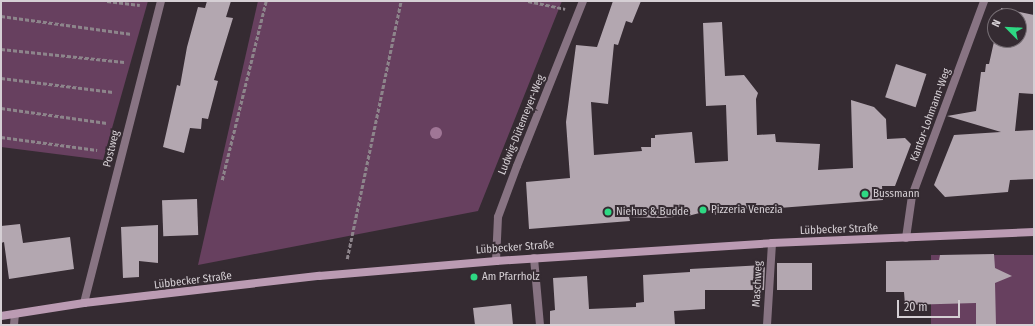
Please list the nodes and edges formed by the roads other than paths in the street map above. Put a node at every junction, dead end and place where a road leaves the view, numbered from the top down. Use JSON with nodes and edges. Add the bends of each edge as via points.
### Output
{"nodes":[{"id":1,"x":162,"y":1,"type":"edge"},
{"id":2,"x":583,"y":1,"type":"edge"},
{"id":3,"x":984,"y":1,"type":"edge"},
{"id":4,"x":1034,"y":232,"type":"edge"},
{"id":5,"x":906,"y":238,"type":"junction"},
{"id":6,"x":772,"y":243,"type":"junction"},
{"id":7,"x":534,"y":258,"type":"junction"},
{"id":8,"x":496,"y":261,"type":"junction"},
{"id":9,"x":84,"y":303,"type":"junction"},
{"id":10,"x":16,"y":314,"type":"junction"},
{"id":11,"x":1,"y":316,"type":"edge"},
{"id":12,"x":14,"y":325,"type":"edge"},
{"id":13,"x":540,"y":325,"type":"edge"},
{"id":14,"x":767,"y":325,"type":"edge"}],
"edges":[{"from":1,"to":9,"type":"street","name":"Postweg"},
{"from":2,"to":8,"type":"street","name":"Ludwig-Dütemeyer-Weg","via":[[498,217]]},
{"from":3,"to":5,"type":"street","name":"Kantor-Lohmann-Weg","via":[[912,196]]},
{"from":4,"to":5,"type":"main road","name":"Lübbecker Straße"},
{"from":5,"to":6,"type":"main road","name":"Lübbecker Straße"},
{"from":6,"to":7,"type":"main road","name":"Lübbecker Straße"},
{"from":6,"to":14,"type":"street","name":"Maschweg"},
{"from":7,"to":8,"type":"main road","name":"Lübbecker Straße"},
{"from":7,"to":13,"type":"street"},
{"from":8,"to":9,"type":"main road","name":"Lübbecker Straße","via":[[344,274]]},
{"from":9,"to":10,"type":"main road","name":"Lübbecker Straße"},
{"from":10,"to":11,"type":"main road","name":"Lübbecker Straße"},
{"from":10,"to":12,"type":"street"}]}
